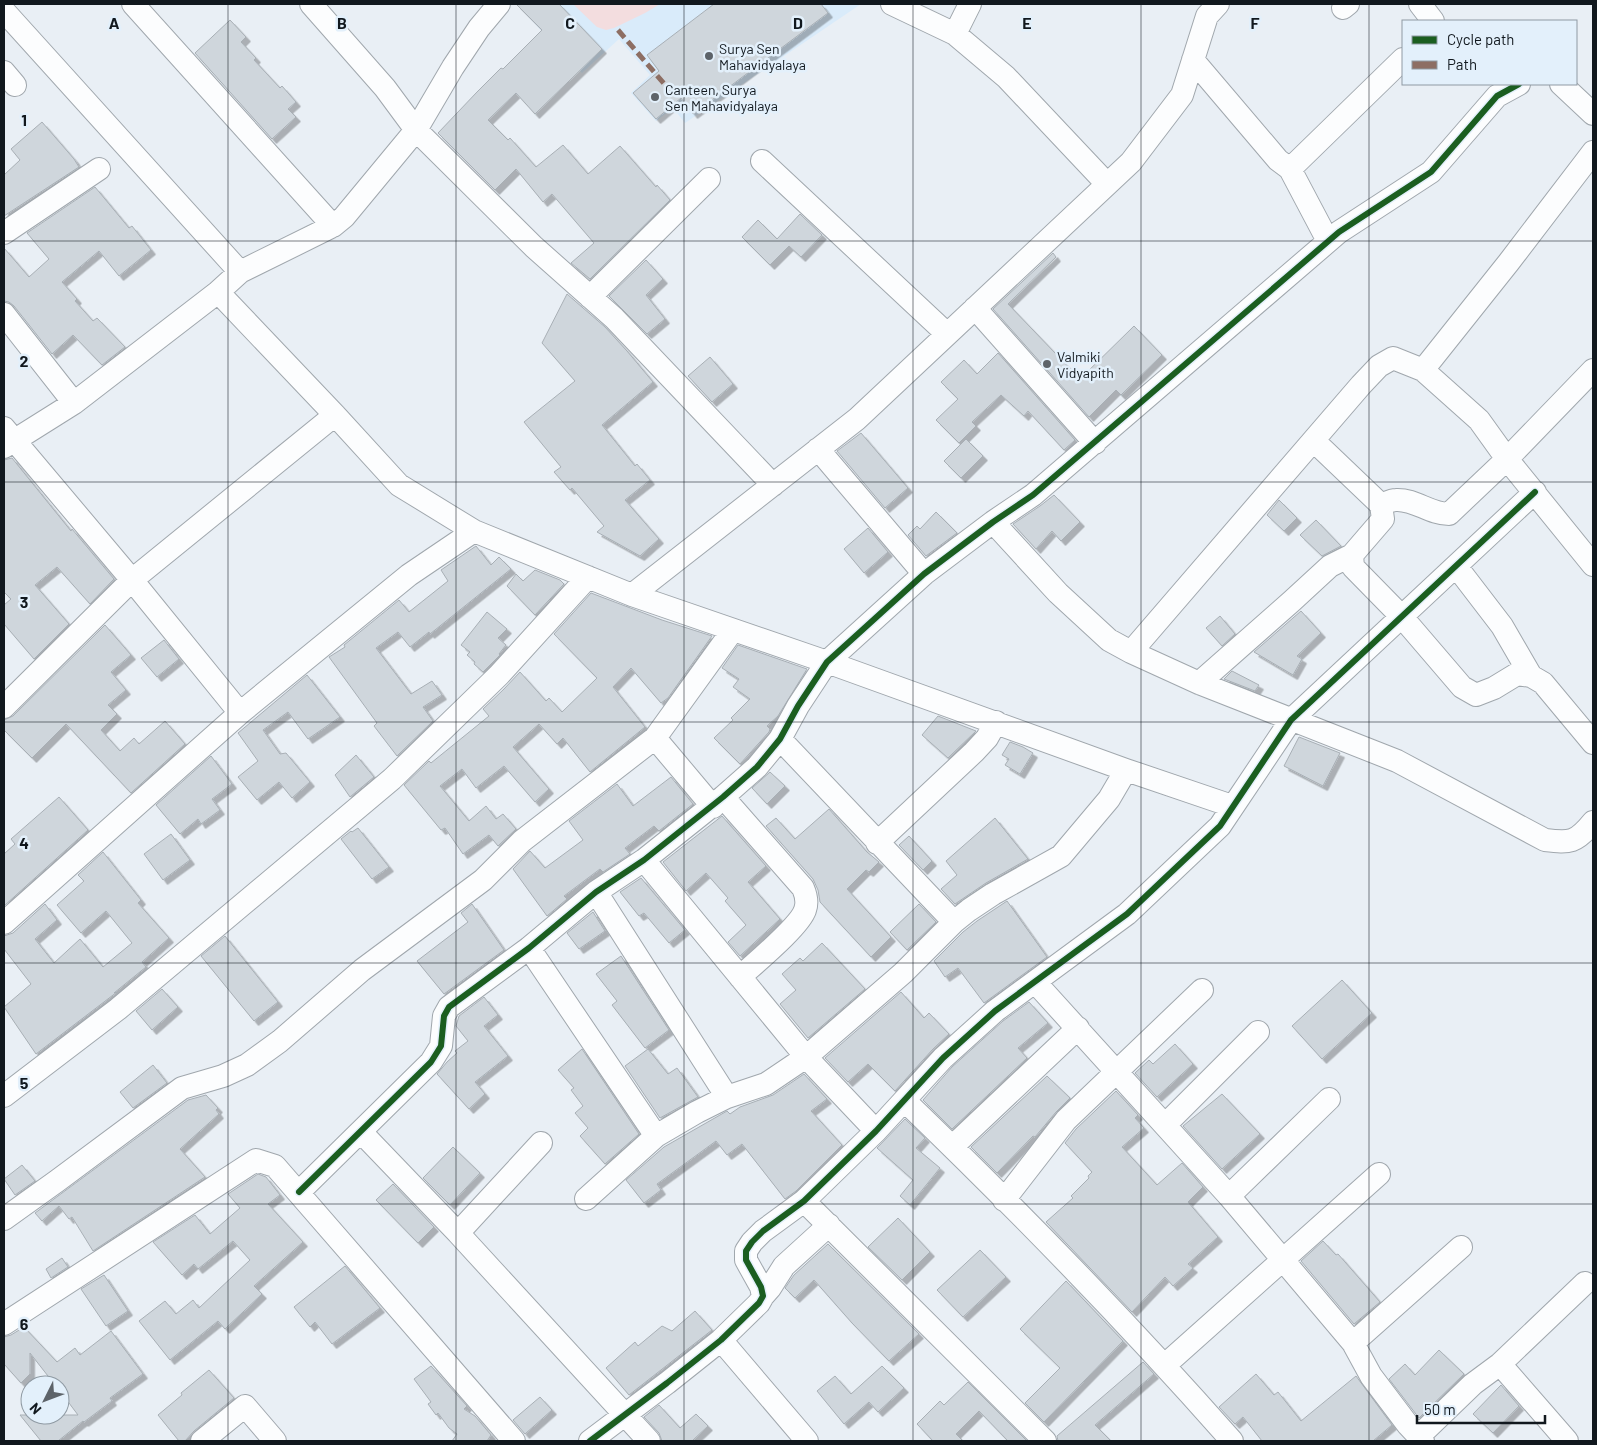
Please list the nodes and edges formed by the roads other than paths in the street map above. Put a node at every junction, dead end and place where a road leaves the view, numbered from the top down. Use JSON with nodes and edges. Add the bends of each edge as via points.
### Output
{"nodes":[{"id":1,"x":133,"y":4,"type":"edge"},
{"id":2,"x":311,"y":4,"type":"edge"},
{"id":3,"x":499,"y":4,"type":"edge"},
{"id":4,"x":892,"y":4,"type":"edge"},
{"id":5,"x":970,"y":4,"type":"edge"},
{"id":6,"x":1420,"y":4,"type":"edge"},
{"id":7,"x":1207,"y":8,"type":"edge"},
{"id":8,"x":4,"y":11,"type":"edge"},
{"id":9,"x":1432,"y":20,"type":"edge"},
{"id":10,"x":955,"y":34,"type":"junction"},
{"id":11,"x":1193,"y":60,"type":"junction"},
{"id":12,"x":1402,"y":60,"type":"edge"},
{"id":13,"x":1514,"y":85,"type":"edge"},
{"id":14,"x":1566,"y":88,"type":"edge"},
{"id":15,"x":1492,"y":90,"type":"edge"},
{"id":16,"x":1591,"y":108,"type":"edge"},
{"id":17,"x":416,"y":130,"type":"junction"},
{"id":18,"x":1593,"y":152,"type":"edge"},
{"id":19,"x":762,"y":161,"type":"dead end"},
{"id":20,"x":1290,"y":169,"type":"junction"},
{"id":21,"x":99,"y":170,"type":"dead end"},
{"id":22,"x":709,"y":179,"type":"dead end"},
{"id":23,"x":1107,"y":184,"type":"junction"},
{"id":24,"x":333,"y":226,"type":"junction"},
{"id":25,"x":4,"y":233,"type":"edge"},
{"id":26,"x":1328,"y":241,"type":"junction"},
{"id":27,"x":240,"y":272,"type":"junction"},
{"id":28,"x":218,"y":292,"type":"junction"},
{"id":29,"x":590,"y":297,"type":"junction"},
{"id":30,"x":975,"y":308,"type":"junction"},
{"id":31,"x":4,"y":314,"type":"edge"},
{"id":32,"x":947,"y":334,"type":"junction"},
{"id":33,"x":1423,"y":370,"type":"junction"},
{"id":34,"x":1593,"y":370,"type":"edge"},
{"id":35,"x":74,"y":403,"type":"junction"},
{"id":36,"x":335,"y":415,"type":"junction"},
{"id":37,"x":7,"y":438,"type":"edge"},
{"id":38,"x":1314,"y":441,"type":"junction"},
{"id":39,"x":1095,"y":443,"type":"junction"},
{"id":40,"x":818,"y":449,"type":"junction"},
{"id":41,"x":1507,"y":459,"type":"junction"},
{"id":42,"x":773,"y":485,"type":"junction"},
{"id":43,"x":1535,"y":492,"type":"junction"},
{"id":44,"x":1381,"y":505,"type":"junction"},
{"id":45,"x":992,"y":522,"type":"junction"},
{"id":46,"x":474,"y":531,"type":"junction"},
{"id":47,"x":1352,"y":555,"type":"junction"},
{"id":48,"x":1593,"y":564,"type":"edge"},
{"id":49,"x":1456,"y":566,"type":"junction"},
{"id":50,"x":924,"y":574,"type":"junction"},
{"id":51,"x":588,"y":577,"type":"junction"},
{"id":52,"x":132,"y":580,"type":"junction"},
{"id":53,"x":632,"y":595,"type":"junction"},
{"id":54,"x":1402,"y":617,"type":"junction"},
{"id":55,"x":733,"y":630,"type":"junction"},
{"id":56,"x":1131,"y":652,"type":"junction"},
{"id":57,"x":826,"y":662,"type":"junction"},
{"id":58,"x":1531,"y":676,"type":"junction"},
{"id":59,"x":1199,"y":683,"type":"junction"},
{"id":60,"x":4,"y":707,"type":"edge"},
{"id":61,"x":240,"y":713,"type":"junction"},
{"id":62,"x":1291,"y":720,"type":"junction"},
{"id":63,"x":996,"y":722,"type":"junction"},
{"id":64,"x":655,"y":738,"type":"junction"},
{"id":65,"x":780,"y":738,"type":"junction"},
{"id":66,"x":1593,"y":743,"type":"edge"},
{"id":67,"x":1126,"y":770,"type":"junction"},
{"id":68,"x":718,"y":802,"type":"junction"},
{"id":69,"x":1232,"y":806,"type":"junction"},
{"id":70,"x":1593,"y":822,"type":"edge"},
{"id":71,"x":877,"y":843,"type":"junction"},
{"id":72,"x":644,"y":860,"type":"junction"},
{"id":73,"x":596,"y":892,"type":"junction"},
{"id":74,"x":4,"y":922,"type":"edge"},
{"id":75,"x":954,"y":922,"type":"junction"},
{"id":76,"x":529,"y":948,"type":"junction"},
{"id":77,"x":740,"y":977,"type":"junction"},
{"id":78,"x":1035,"y":982,"type":"junction"},
{"id":79,"x":1202,"y":990,"type":"dead end"},
{"id":80,"x":1078,"y":1028,"type":"junction"},
{"id":81,"x":1258,"y":1032,"type":"dead end"},
{"id":82,"x":806,"y":1058,"type":"junction"},
{"id":83,"x":1118,"y":1072,"type":"junction"},
{"id":84,"x":4,"y":1096,"type":"edge"},
{"id":85,"x":727,"y":1097,"type":"junction"},
{"id":86,"x":1329,"y":1099,"type":"dead end"},
{"id":87,"x":905,"y":1101,"type":"junction"},
{"id":88,"x":1165,"y":1125,"type":"junction"},
{"id":89,"x":876,"y":1131,"type":"junction"},
{"id":90,"x":361,"y":1132,"type":"junction"},
{"id":91,"x":656,"y":1136,"type":"junction"},
{"id":92,"x":541,"y":1143,"type":"dead end"},
{"id":93,"x":952,"y":1147,"type":"junction"},
{"id":94,"x":1379,"y":1174,"type":"dead end"},
{"id":95,"x":299,"y":1192,"type":"junction"},
{"id":96,"x":1230,"y":1196,"type":"junction"},
{"id":97,"x":586,"y":1199,"type":"dead end"},
{"id":98,"x":804,"y":1200,"type":"junction"},
{"id":99,"x":1004,"y":1200,"type":"junction"},
{"id":100,"x":4,"y":1219,"type":"edge"},
{"id":101,"x":829,"y":1225,"type":"junction"},
{"id":102,"x":458,"y":1233,"type":"junction"},
{"id":103,"x":1461,"y":1246,"type":"dead end"},
{"id":104,"x":1282,"y":1260,"type":"junction"},
{"id":105,"x":1585,"y":1283,"type":"dead end"},
{"id":106,"x":763,"y":1296,"type":"junction"},
{"id":107,"x":4,"y":1324,"type":"edge"},
{"id":108,"x":721,"y":1340,"type":"junction"},
{"id":109,"x":1353,"y":1343,"type":"junction"},
{"id":110,"x":1500,"y":1364,"type":"junction"},
{"id":111,"x":1165,"y":1365,"type":"junction"},
{"id":112,"x":625,"y":1415,"type":"junction"},
{"id":113,"x":1421,"y":1439,"type":"edge"},
{"id":114,"x":202,"y":1441,"type":"edge"},
{"id":115,"x":275,"y":1441,"type":"edge"},
{"id":116,"x":514,"y":1441,"type":"edge"},
{"id":117,"x":590,"y":1441,"type":"edge"},
{"id":118,"x":650,"y":1441,"type":"edge"},
{"id":119,"x":807,"y":1441,"type":"edge"},
{"id":120,"x":1045,"y":1441,"type":"edge"},
{"id":121,"x":1232,"y":1441,"type":"edge"},
{"id":122,"x":1567,"y":1441,"type":"edge"}],
"edges":[{"from":1,"to":24,"type":"street"},
{"from":2,"to":17,"type":"street","via":[[385,88]]},
{"from":3,"to":17,"type":"street","via":[[453,67]]},
{"from":4,"to":10,"type":"street"},
{"from":5,"to":10,"type":"street"},
{"from":6,"to":9,"type":"street"},
{"from":7,"to":11,"type":"street"},
{"from":8,"to":27,"type":"street"},
{"from":10,"to":23,"type":"street","via":[[1006,77]]},
{"from":11,"to":20,"type":"street","via":[[1278,160]]},
{"from":11,"to":23,"type":"street","via":[[1182,95],[1131,162]]},
{"from":12,"to":20,"type":"street"},
{"from":13,"to":15,"type":"street"},
{"from":14,"to":16,"type":"street"},
{"from":15,"to":26,"type":"street","via":[[1431,172]]},
{"from":17,"to":24,"type":"street"},
{"from":17,"to":29,"type":"street","via":[[534,247]]},
{"from":18,"to":33,"type":"street"},
{"from":19,"to":32,"type":"street"},
{"from":20,"to":26,"type":"street"},
{"from":21,"to":25,"type":"street"},
{"from":22,"to":29,"type":"street"},
{"from":23,"to":30,"type":"street"},
{"from":24,"to":27,"type":"street"},
{"from":26,"to":39,"type":"street"},
{"from":27,"to":28,"type":"street"},
{"from":28,"to":35,"type":"street"},
{"from":28,"to":36,"type":"street"},
{"from":29,"to":42,"type":"street","via":[[614,318]]},
{"from":30,"to":32,"type":"street"},
{"from":30,"to":39,"type":"street"},
{"from":31,"to":35,"type":"street"},
{"from":32,"to":40,"type":"street","via":[[857,418]]},
{"from":33,"to":38,"type":"street","via":[[1393,358],[1379,366]]},
{"from":33,"to":41,"type":"street","via":[[1479,420]]},
{"from":34,"to":41,"type":"street"},
{"from":35,"to":37,"type":"street"},
{"from":36,"to":46,"type":"street","via":[[399,485]]},
{"from":36,"to":52,"type":"street"},
{"from":37,"to":52,"type":"street"},
{"from":38,"to":44,"type":"street"},
{"from":38,"to":56,"type":"street"},
{"from":39,"to":45,"type":"street","via":[[1032,495]]},
{"from":40,"to":42,"type":"street"},
{"from":40,"to":50,"type":"street"},
{"from":41,"to":43,"type":"street"},
{"from":41,"to":44,"type":"street","via":[[1449,514],[1438,514],[1407,501],[1394,500]]},
{"from":42,"to":53,"type":"street"},
{"from":43,"to":48,"type":"street"},
{"from":43,"to":49,"type":"street"},
{"from":44,"to":47,"type":"street","via":[[1383,519]]},
{"from":45,"to":50,"type":"street"},
{"from":45,"to":56,"type":"street","via":[[1076,610],[1109,640]]},
{"from":46,"to":51,"type":"street"},
{"from":46,"to":61,"type":"street","via":[[409,575]]},
{"from":47,"to":54,"type":"street","via":[[1353,567]]},
{"from":47,"to":59,"type":"street","via":[[1330,566]]},
{"from":49,"to":54,"type":"street"},
{"from":49,"to":58,"type":"street","via":[[1502,626]]},
{"from":50,"to":57,"type":"street"},
{"from":51,"to":53,"type":"street"},
{"from":51,"to":84,"type":"street","via":[[499,675],[392,779],[118,1009]]},
{"from":52,"to":60,"type":"street"},
{"from":52,"to":61,"type":"street"},
{"from":53,"to":55,"type":"street"},
{"from":54,"to":58,"type":"street","via":[[1462,687],[1476,695],[1517,674]]},
{"from":54,"to":62,"type":"street"},
{"from":55,"to":57,"type":"street"},
{"from":55,"to":64,"type":"street"},
{"from":56,"to":59,"type":"street"},
{"from":57,"to":63,"type":"street"},
{"from":57,"to":65,"type":"street"},
{"from":58,"to":66,"type":"street","via":[[1543,683]]},
{"from":59,"to":62,"type":"street"},
{"from":61,"to":74,"type":"street"},
{"from":62,"to":69,"type":"street"},
{"from":62,"to":70,"type":"street","via":[[1397,761],[1545,840],[1567,842],[1583,835]]},
{"from":63,"to":67,"type":"street"},
{"from":63,"to":71,"type":"street","via":[[974,752]]},
{"from":64,"to":68,"type":"street"},
{"from":64,"to":100,"type":"street","via":[[522,841],[483,880],[362,970],[280,1041],[224,1076],[182,1088]]},
{"from":65,"to":68,"type":"street","via":[[757,767]]},
{"from":65,"to":71,"type":"street"},
{"from":67,"to":69,"type":"street"},
{"from":67,"to":75,"type":"street","via":[[1108,799],[1061,856],[993,894]]},
{"from":68,"to":72,"type":"street"},
{"from":68,"to":77,"type":"street","via":[[803,888],[807,899],[805,911],[796,925]]},
{"from":69,"to":78,"type":"street","via":[[1220,826],[1127,914]]},
{"from":71,"to":75,"type":"street"},
{"from":72,"to":73,"type":"street"},
{"from":72,"to":77,"type":"street"},
{"from":73,"to":76,"type":"street"},
{"from":73,"to":85,"type":"street"},
{"from":75,"to":82,"type":"street","via":[[903,974]]},
{"from":76,"to":90,"type":"street","via":[[449,1007],[444,1016],[441,1046],[431,1062]]},
{"from":76,"to":91,"type":"street"},
{"from":77,"to":82,"type":"street"},
{"from":78,"to":80,"type":"street"},
{"from":78,"to":87,"type":"street","via":[[995,1011],[943,1058]]},
{"from":79,"to":83,"type":"street"},
{"from":80,"to":83,"type":"street"},
{"from":80,"to":93,"type":"street"},
{"from":81,"to":88,"type":"street"},
{"from":82,"to":85,"type":"street","via":[[766,1084]]},
{"from":82,"to":89,"type":"street"},
{"from":83,"to":88,"type":"street"},
{"from":83,"to":99,"type":"street","via":[[1066,1120]]},
{"from":85,"to":91,"type":"street"},
{"from":86,"to":96,"type":"street"},
{"from":87,"to":89,"type":"street"},
{"from":87,"to":93,"type":"street"},
{"from":88,"to":96,"type":"street"},
{"from":89,"to":98,"type":"street"},
{"from":90,"to":95,"type":"street"},
{"from":90,"to":102,"type":"street"},
{"from":91,"to":97,"type":"street"},
{"from":92,"to":102,"type":"street"},
{"from":93,"to":99,"type":"street"},
{"from":94,"to":104,"type":"street"},
{"from":95,"to":107,"type":"street","via":[[275,1166],[256,1160]]},
{"from":95,"to":116,"type":"street"},
{"from":96,"to":104,"type":"street"},
{"from":98,"to":101,"type":"street"},
{"from":98,"to":106,"type":"street","via":[[763,1231],[746,1251],[746,1260]]},
{"from":99,"to":111,"type":"street"},
{"from":101,"to":106,"type":"street","via":[[784,1266]]},
{"from":101,"to":120,"type":"street"},
{"from":102,"to":112,"type":"street"},
{"from":103,"to":109,"type":"street"},
{"from":104,"to":109,"type":"street"},
{"from":104,"to":111,"type":"street"},
{"from":105,"to":110,"type":"street"},
{"from":106,"to":108,"type":"street","via":[[754,1310]]},
{"from":108,"to":112,"type":"street"},
{"from":108,"to":119,"type":"street"},
{"from":109,"to":113,"type":"street","via":[[1371,1376]]},
{"from":110,"to":113,"type":"street","via":[[1473,1384]]},
{"from":110,"to":122,"type":"street"},
{"from":111,"to":121,"type":"street"},
{"from":112,"to":117,"type":"street"},
{"from":112,"to":118,"type":"street"},
{"from":114,"to":115,"type":"street","via":[[245,1406]]}]}
